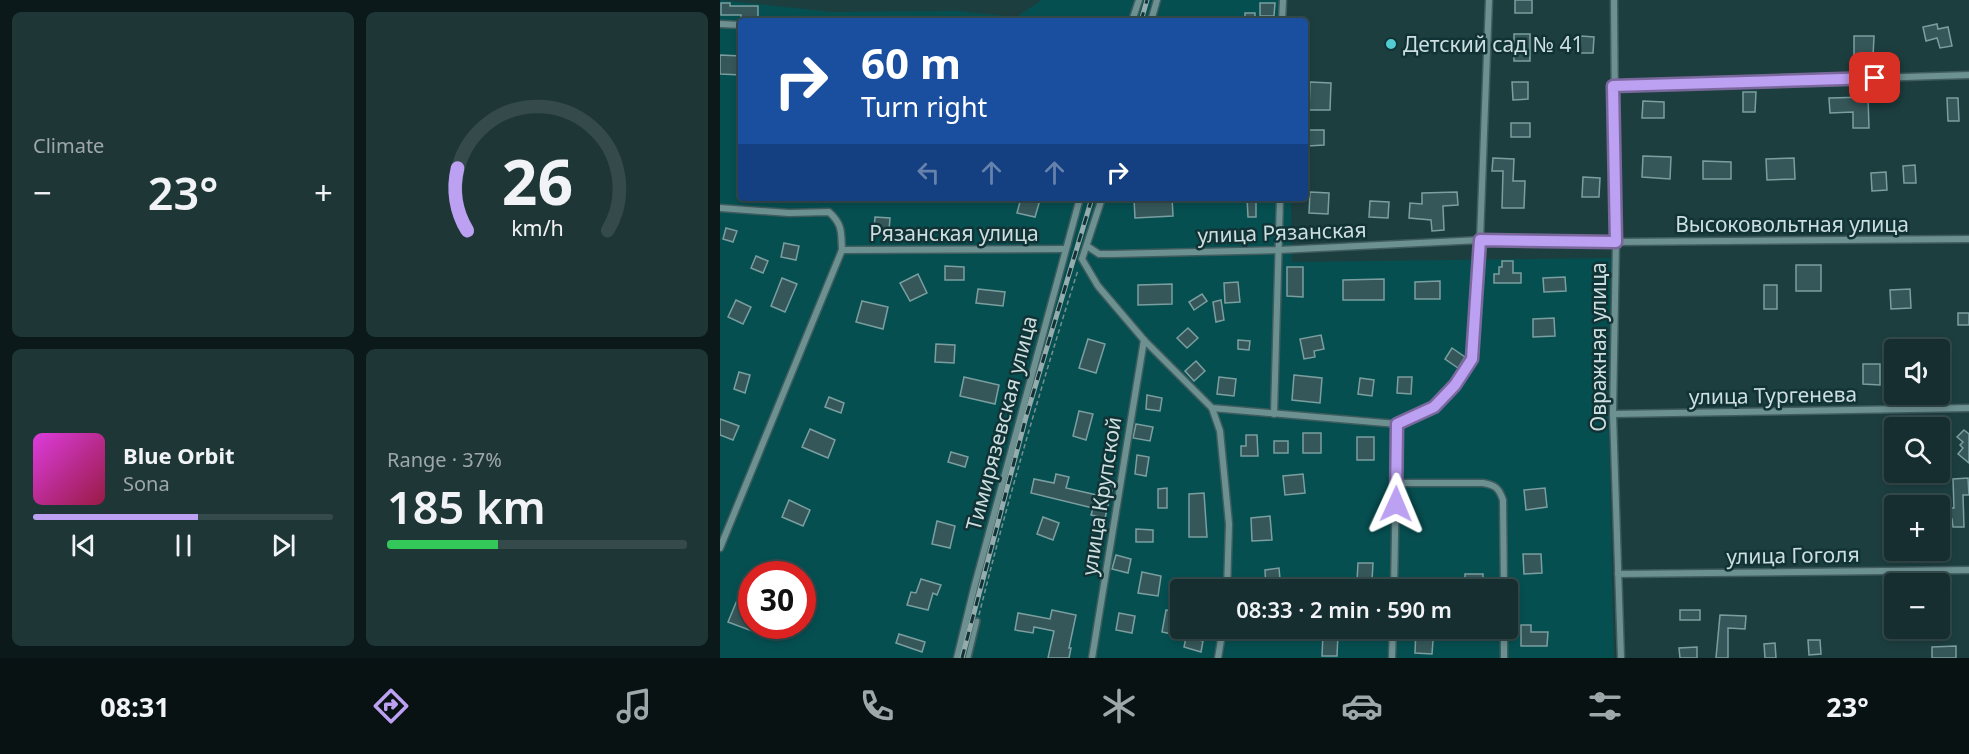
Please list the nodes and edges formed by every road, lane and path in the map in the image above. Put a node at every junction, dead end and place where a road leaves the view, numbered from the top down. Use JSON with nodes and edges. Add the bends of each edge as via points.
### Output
{"nodes":[{"id":1,"x":1139,"y":0,"type":"edge"},
{"id":2,"x":1157,"y":0,"type":"edge"},
{"id":3,"x":1283,"y":0,"type":"edge"},
{"id":4,"x":1489,"y":0,"type":"edge"},
{"id":5,"x":1614,"y":0,"type":"edge"},
{"id":6,"x":1133,"y":18,"type":"edge"},
{"id":7,"x":1151,"y":18,"type":"edge"},
{"id":8,"x":1282,"y":18,"type":"edge"},
{"id":9,"x":720,"y":24,"type":"edge"},
{"id":10,"x":738,"y":25,"type":"edge"},
{"id":11,"x":1969,"y":75,"type":"edge"},
{"id":12,"x":1613,"y":86,"type":"junction"},
{"id":13,"x":1079,"y":201,"type":"edge"},
{"id":14,"x":1101,"y":201,"type":"edge"},
{"id":15,"x":1280,"y":201,"type":"edge"},
{"id":16,"x":720,"y":208,"type":"edge"},
{"id":17,"x":1969,"y":239,"type":"edge"},
{"id":18,"x":1480,"y":240,"type":"junction"},
{"id":19,"x":1616,"y":242,"type":"junction"},
{"id":20,"x":1087,"y":246,"type":"junction"},
{"id":21,"x":1065,"y":249,"type":"junction"},
{"id":22,"x":842,"y":250,"type":"junction"},
{"id":23,"x":1279,"y":250,"type":"junction"},
{"id":24,"x":1082,"y":259,"type":"junction"},
{"id":25,"x":1144,"y":340,"type":"junction"},
{"id":26,"x":1212,"y":408,"type":"junction"},
{"id":27,"x":1969,"y":408,"type":"edge"},
{"id":28,"x":1274,"y":414,"type":"junction"},
{"id":29,"x":1613,"y":414,"type":"junction"},
{"id":30,"x":1397,"y":424,"type":"junction"},
{"id":31,"x":1397,"y":483,"type":"junction"},
{"id":32,"x":720,"y":548,"type":"edge"},
{"id":33,"x":1969,"y":570,"type":"edge"},
{"id":34,"x":1618,"y":574,"type":"junction"},
{"id":35,"x":1227,"y":579,"type":"edge"},
{"id":36,"x":1394,"y":579,"type":"edge"},
{"id":37,"x":1504,"y":579,"type":"edge"},
{"id":38,"x":977,"y":621,"type":"joint"},
{"id":39,"x":1221,"y":639,"type":"edge"},
{"id":40,"x":1393,"y":639,"type":"edge"},
{"id":41,"x":1504,"y":639,"type":"edge"},
{"id":42,"x":957,"y":658,"type":"edge"},
{"id":43,"x":968,"y":658,"type":"edge"},
{"id":44,"x":1092,"y":658,"type":"edge"},
{"id":45,"x":1218,"y":658,"type":"edge"},
{"id":46,"x":1392,"y":658,"type":"edge"},
{"id":47,"x":1504,"y":658,"type":"edge"},
{"id":48,"x":1621,"y":658,"type":"edge"}],
"edges":[{"from":1,"to":6,"type":"street"},
{"from":2,"to":7,"type":"street"},
{"from":3,"to":8,"type":"street"},
{"from":4,"to":18,"type":"street"},
{"from":5,"to":12,"type":"street","name":"Овражная улица"},
{"from":9,"to":10,"type":"street"},
{"from":11,"to":12,"type":"street"},
{"from":12,"to":19,"type":"street","name":"Овражная улица"},
{"from":13,"to":21,"type":"street","name":"Тимирязевская улица"},
{"from":14,"to":20,"type":"street"},
{"from":15,"to":23,"type":"street"},
{"from":16,"to":22,"type":"street","via":[[829,212],[841,228]]},
{"from":17,"to":19,"type":"street","name":"Высоковольтная улица"},
{"from":18,"to":19,"type":"street"},
{"from":18,"to":23,"type":"street","name":"улица Рязанская"},
{"from":18,"to":30,"type":"street","via":[[1472,359],[1434,407]]},
{"from":19,"to":29,"type":"street","name":"Овражная улица"},
{"from":20,"to":23,"type":"street","name":"улица Рязанская","via":[[1099,254]]},
{"from":20,"to":24,"type":"street"},
{"from":21,"to":22,"type":"street","name":"Рязанская улица"},
{"from":21,"to":42,"type":"street","name":"Тимирязевская улица"},
{"from":22,"to":32,"type":"street"},
{"from":23,"to":28,"type":"street"},
{"from":24,"to":25,"type":"street","via":[[1098,286]]},
{"from":24,"to":38,"type":"path","name":"Тимирязевская улица","via":[[1029,428]]},
{"from":25,"to":26,"type":"street"},
{"from":25,"to":44,"type":"street","name":"улица Крупской"},
{"from":26,"to":28,"type":"street"},
{"from":26,"to":35,"type":"street","via":[[1220,431],[1229,524]]},
{"from":27,"to":29,"type":"street","name":"улица Тургенева"},
{"from":28,"to":30,"type":"street"},
{"from":29,"to":34,"type":"street","name":"Овражная улица"},
{"from":30,"to":31,"type":"street"},
{"from":31,"to":36,"type":"street"},
{"from":31,"to":37,"type":"street","via":[[1495,485],[1503,500]]},
{"from":33,"to":34,"type":"street","name":"улица Гоголя"},
{"from":34,"to":48,"type":"street","name":"Овражная улица"},
{"from":38,"to":43,"type":"lane"},
{"from":39,"to":45,"type":"street"},
{"from":40,"to":46,"type":"street"},
{"from":41,"to":47,"type":"street"}]}
